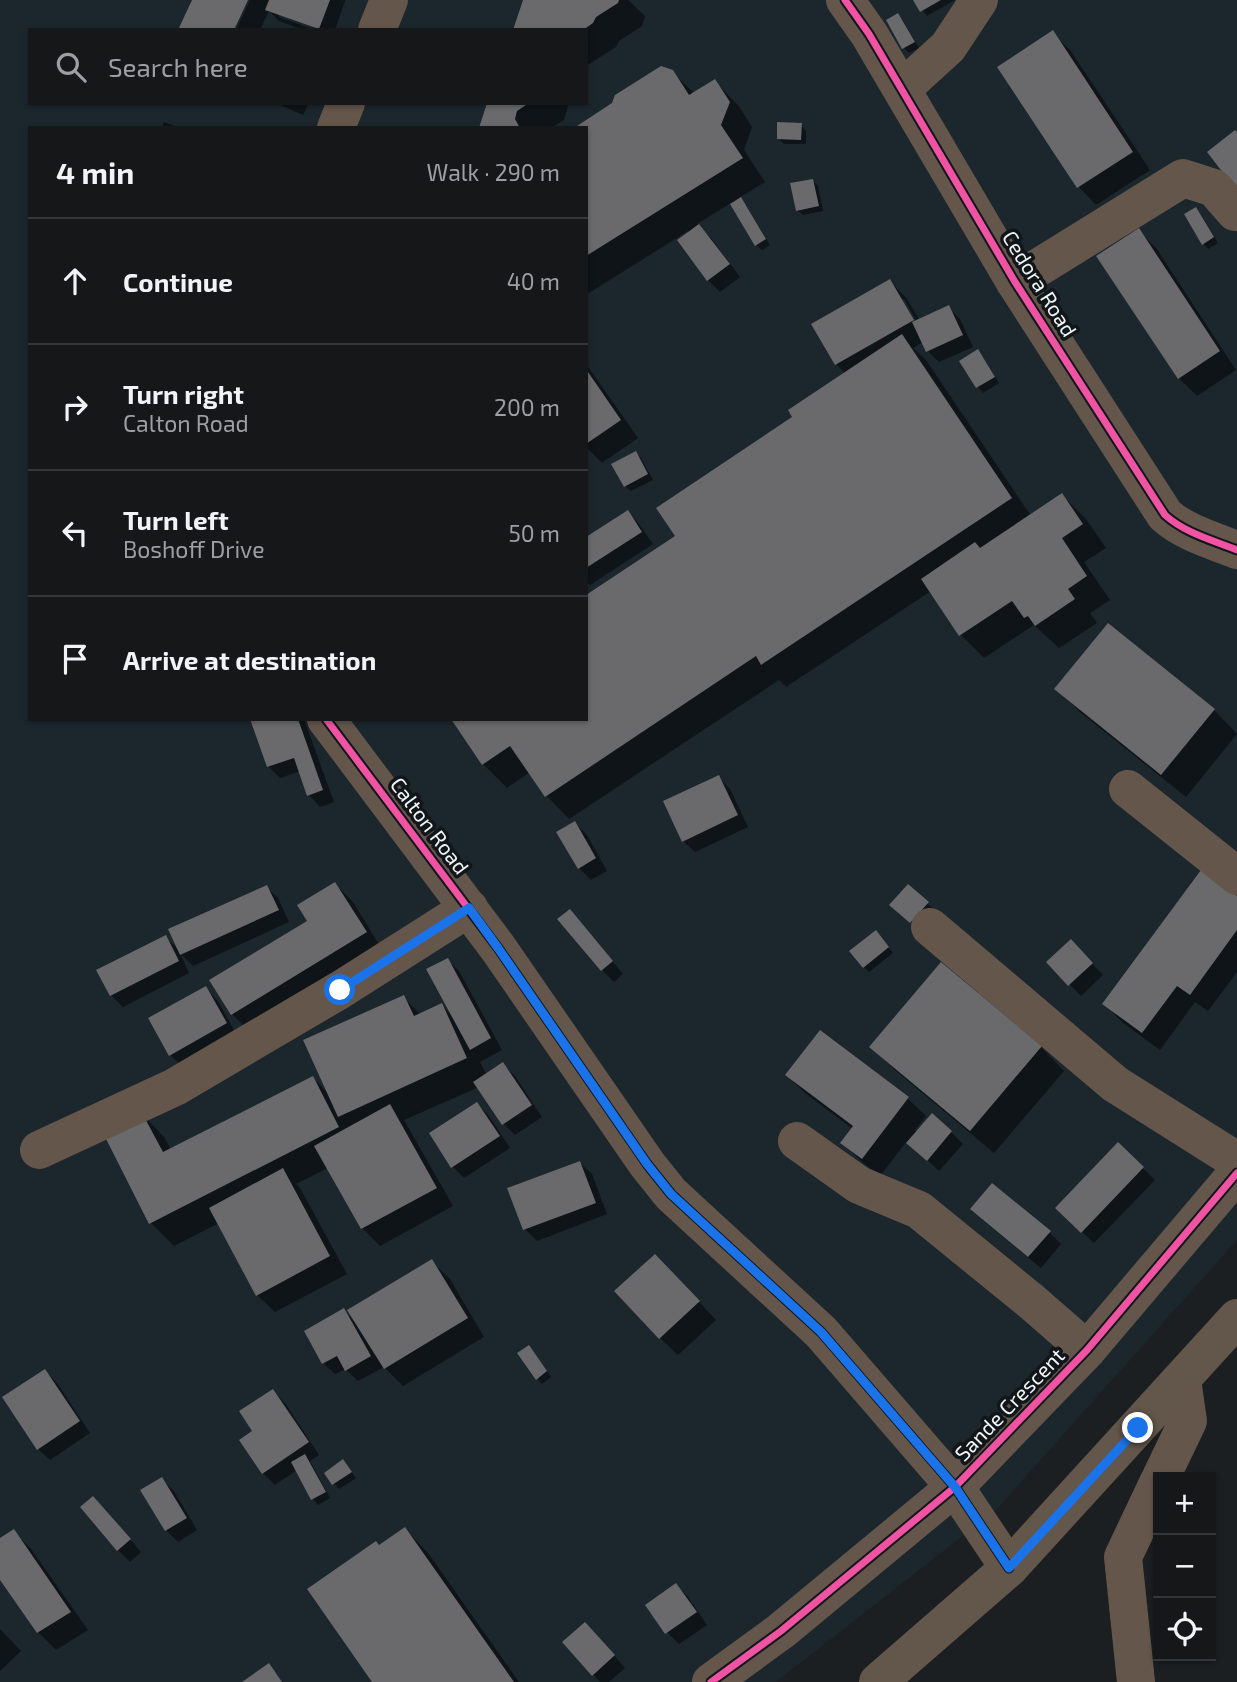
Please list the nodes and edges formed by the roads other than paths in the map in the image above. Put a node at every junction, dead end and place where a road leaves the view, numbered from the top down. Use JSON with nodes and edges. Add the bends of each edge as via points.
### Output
{"nodes":[{"id":1,"x":389,"y":0,"type":"edge"},
{"id":2,"x":845,"y":0,"type":"edge"},
{"id":3,"x":979,"y":0,"type":"edge"},
{"id":4,"x":378,"y":28,"type":"edge"},
{"id":5,"x":902,"y":89,"type":"junction"},
{"id":6,"x":345,"y":105,"type":"edge"},
{"id":7,"x":337,"y":126,"type":"edge"},
{"id":8,"x":1235,"y":212,"type":"dead end"},
{"id":9,"x":1015,"y":282,"type":"junction"},
{"id":10,"x":1237,"y":550,"type":"edge"},
{"id":11,"x":328,"y":721,"type":"edge"},
{"id":12,"x":1128,"y":789,"type":"dead end"},
{"id":13,"x":1237,"y":876,"type":"edge"},
{"id":14,"x":469,"y":908,"type":"junction"},
{"id":15,"x":930,"y":927,"type":"dead end"},
{"id":16,"x":797,"y":1141,"type":"dead end"},
{"id":17,"x":39,"y":1150,"type":"dead end"},
{"id":18,"x":1237,"y":1161,"type":"edge"},
{"id":19,"x":1237,"y":1173,"type":"edge"},
{"id":20,"x":1237,"y":1318,"type":"edge"},
{"id":21,"x":1087,"y":1350,"type":"junction"},
{"id":22,"x":1182,"y":1380,"type":"junction"},
{"id":23,"x":1163,"y":1472,"type":"edge"},
{"id":24,"x":955,"y":1487,"type":"junction"},
{"id":25,"x":1153,"y":1494,"type":"edge"},
{"id":26,"x":1009,"y":1568,"type":"junction"},
{"id":27,"x":711,"y":1682,"type":"edge"},
{"id":28,"x":878,"y":1682,"type":"edge"},
{"id":29,"x":1136,"y":1682,"type":"edge"}],
"edges":[{"from":1,"to":4,"type":"street"},
{"from":2,"to":5,"type":"street","name":"Cedora Road"},
{"from":3,"to":5,"type":"street","via":[[948,47]]},
{"from":5,"to":9,"type":"street","name":"Cedora Road"},
{"from":6,"to":7,"type":"street"},
{"from":8,"to":9,"type":"street","via":[[1214,188],[1183,178]]},
{"from":9,"to":10,"type":"street","name":"Cedora Road","via":[[1165,514],[1186,530]]},
{"from":11,"to":14,"type":"street","name":"Calton Road"},
{"from":12,"to":13,"type":"street"},
{"from":14,"to":17,"type":"street","via":[[175,1087]]},
{"from":14,"to":24,"type":"street","name":"Calton Road","via":[[671,1194],[821,1332]]},
{"from":15,"to":18,"type":"street","via":[[1115,1084]]},
{"from":16,"to":21,"type":"street","via":[[859,1185],[919,1210]]},
{"from":19,"to":21,"type":"street","name":"Sande Crescent"},
{"from":20,"to":22,"type":"main road"},
{"from":21,"to":24,"type":"street","name":"Sande Crescent"},
{"from":22,"to":23,"type":"street","via":[[1188,1421]]},
{"from":22,"to":26,"type":"main road"},
{"from":24,"to":26,"type":"street","name":"Calton Road"},
{"from":24,"to":27,"type":"street","name":"Sande Crescent","via":[[781,1631]]},
{"from":25,"to":29,"type":"street","via":[[1123,1557]]},
{"from":26,"to":28,"type":"main road"}]}
